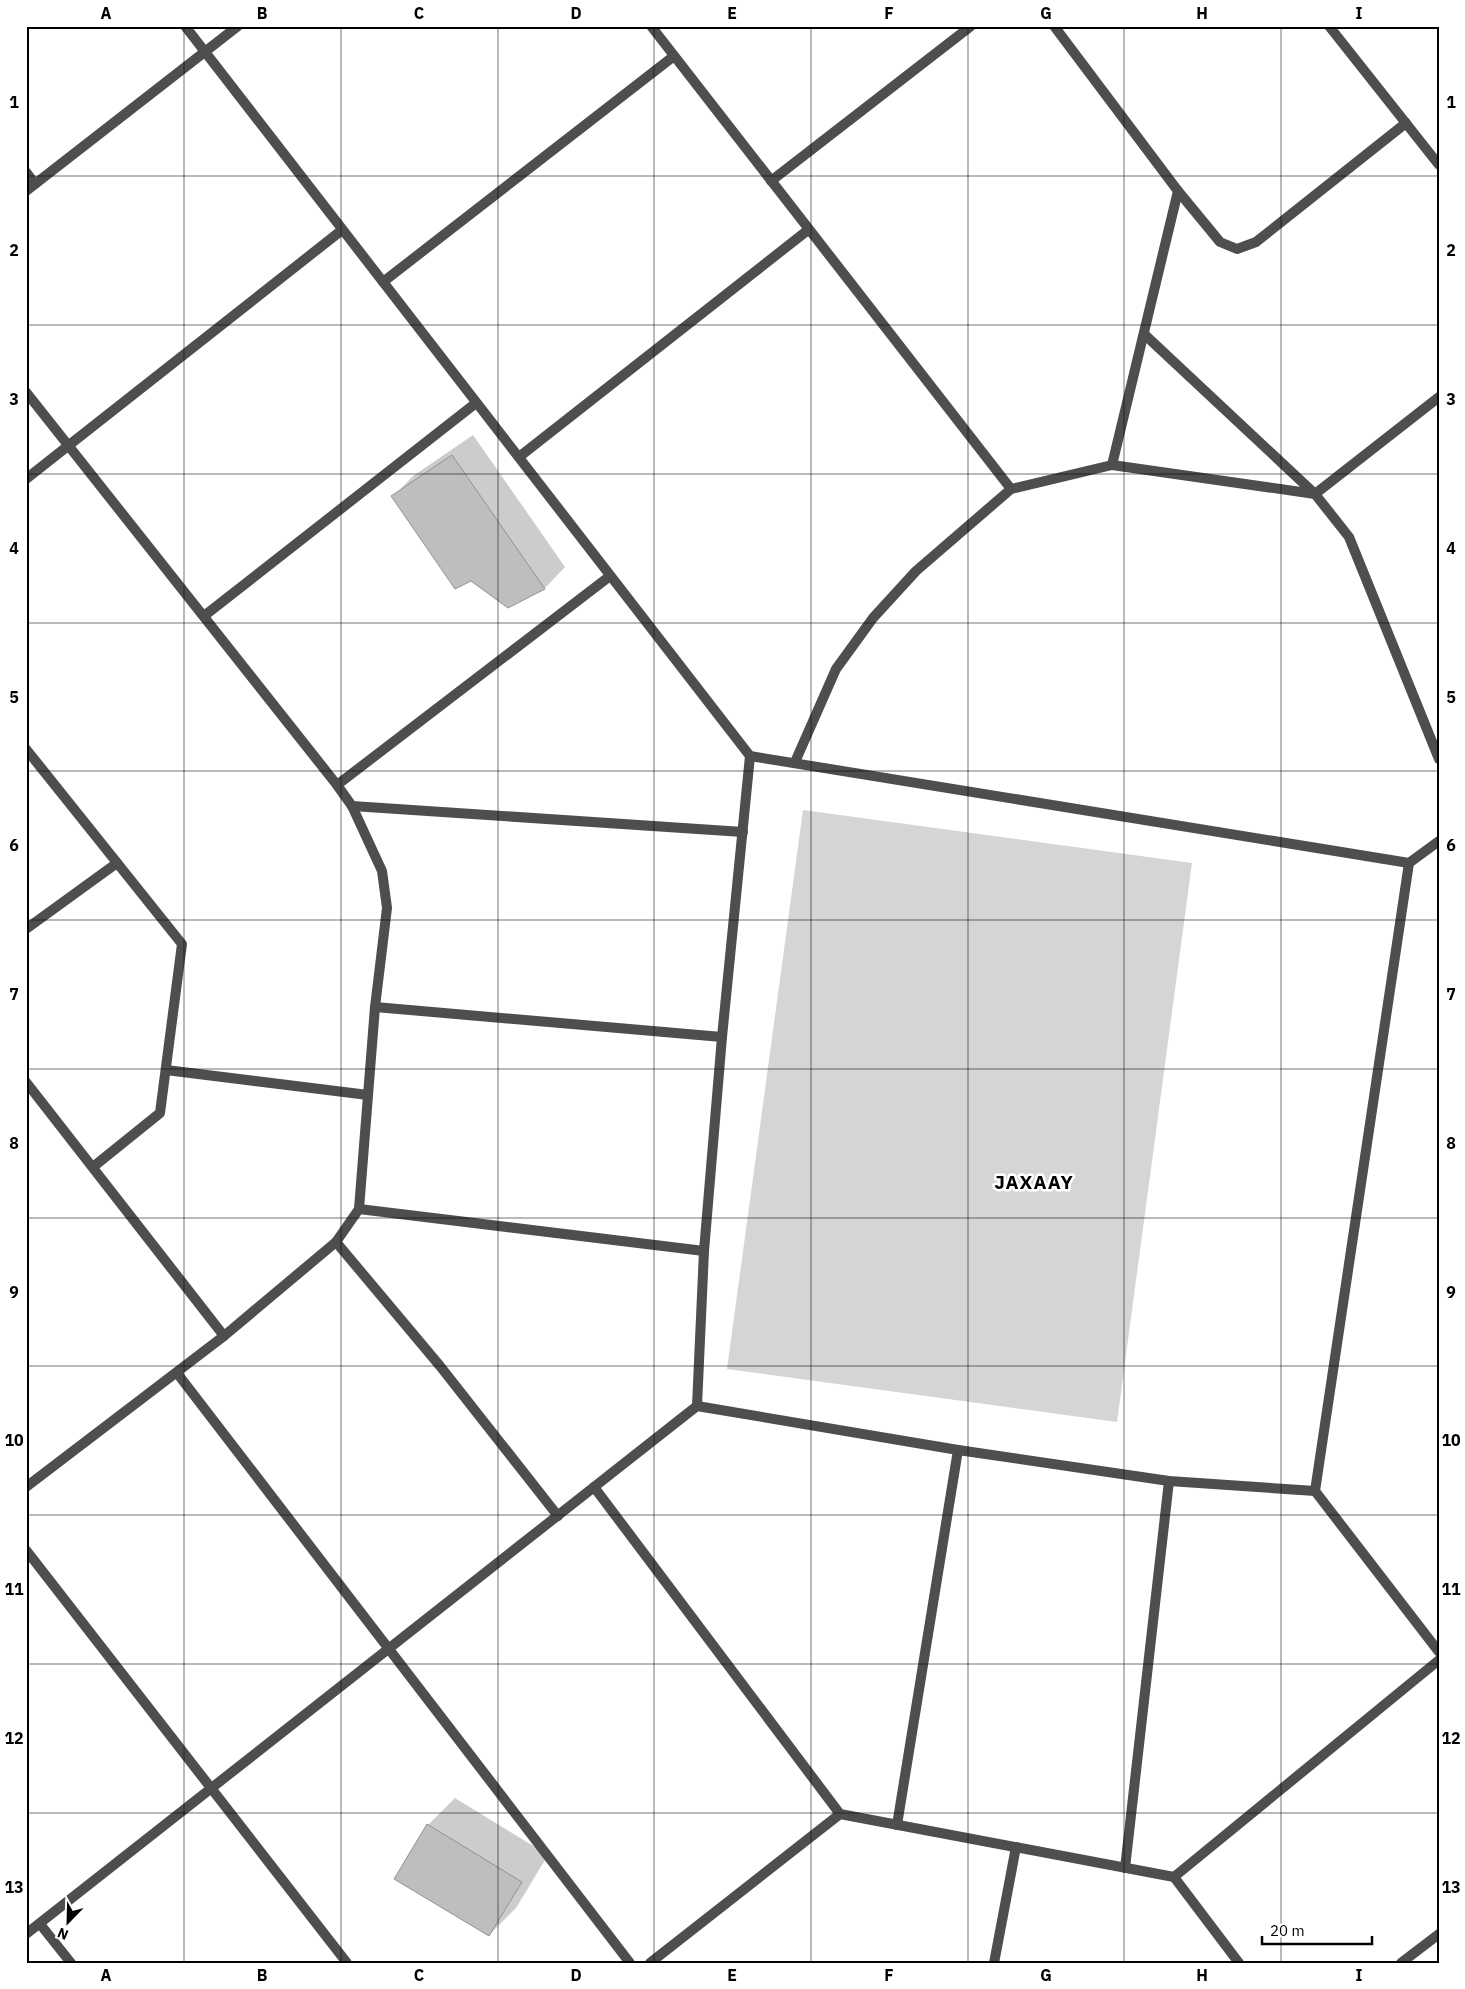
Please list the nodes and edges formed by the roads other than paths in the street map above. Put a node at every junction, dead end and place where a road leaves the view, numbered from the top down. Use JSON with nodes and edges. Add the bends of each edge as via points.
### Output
{"nodes":[{"id":1,"x":185,"y":26,"type":"edge"},
{"id":2,"x":238,"y":26,"type":"edge"},
{"id":3,"x":651,"y":26,"type":"edge"},
{"id":4,"x":970,"y":26,"type":"edge"},
{"id":5,"x":1054,"y":26,"type":"edge"},
{"id":6,"x":1330,"y":26,"type":"edge"},
{"id":7,"x":205,"y":52,"type":"junction"},
{"id":8,"x":674,"y":56,"type":"junction"},
{"id":9,"x":1406,"y":123,"type":"junction"},
{"id":10,"x":1439,"y":165,"type":"edge"},
{"id":11,"x":26,"y":172,"type":"edge"},
{"id":12,"x":771,"y":181,"type":"junction"},
{"id":13,"x":35,"y":184,"type":"junction"},
{"id":14,"x":26,"y":191,"type":"edge"},
{"id":15,"x":1178,"y":191,"type":"junction"},
{"id":16,"x":342,"y":230,"type":"junction"},
{"id":17,"x":808,"y":230,"type":"junction"},
{"id":18,"x":384,"y":282,"type":"junction"},
{"id":19,"x":1144,"y":334,"type":"junction"},
{"id":20,"x":26,"y":392,"type":"edge"},
{"id":21,"x":1439,"y":397,"type":"edge"},
{"id":22,"x":476,"y":403,"type":"junction"},
{"id":23,"x":69,"y":446,"type":"junction"},
{"id":24,"x":519,"y":458,"type":"junction"},
{"id":25,"x":1112,"y":465,"type":"junction"},
{"id":26,"x":26,"y":479,"type":"edge"},
{"id":27,"x":1011,"y":489,"type":"junction"},
{"id":28,"x":1316,"y":494,"type":"junction"},
{"id":29,"x":610,"y":576,"type":"junction"},
{"id":30,"x":204,"y":616,"type":"junction"},
{"id":31,"x":26,"y":749,"type":"edge"},
{"id":32,"x":750,"y":756,"type":"junction"},
{"id":33,"x":1439,"y":759,"type":"edge"},
{"id":34,"x":794,"y":762,"type":"junction"},
{"id":35,"x":337,"y":785,"type":"junction"},
{"id":36,"x":352,"y":806,"type":"junction"},
{"id":37,"x":743,"y":832,"type":"junction"},
{"id":38,"x":1439,"y":840,"type":"edge"},
{"id":39,"x":117,"y":863,"type":"junction"},
{"id":40,"x":1409,"y":863,"type":"junction"},
{"id":41,"x":26,"y":929,"type":"edge"},
{"id":42,"x":376,"y":1007,"type":"junction"},
{"id":43,"x":722,"y":1037,"type":"junction"},
{"id":44,"x":166,"y":1070,"type":"junction"},
{"id":45,"x":26,"y":1082,"type":"edge"},
{"id":46,"x":368,"y":1095,"type":"junction"},
{"id":47,"x":93,"y":1167,"type":"junction"},
{"id":48,"x":359,"y":1209,"type":"junction"},
{"id":49,"x":336,"y":1242,"type":"junction"},
{"id":50,"x":704,"y":1250,"type":"junction"},
{"id":51,"x":224,"y":1336,"type":"junction"},
{"id":52,"x":177,"y":1373,"type":"junction"},
{"id":53,"x":696,"y":1406,"type":"junction"},
{"id":54,"x":958,"y":1450,"type":"junction"},
{"id":55,"x":1168,"y":1481,"type":"junction"},
{"id":56,"x":26,"y":1487,"type":"edge"},
{"id":57,"x":594,"y":1487,"type":"junction"},
{"id":58,"x":1314,"y":1491,"type":"junction"},
{"id":59,"x":558,"y":1516,"type":"junction"},
{"id":60,"x":26,"y":1550,"type":"edge"},
{"id":61,"x":389,"y":1649,"type":"junction"},
{"id":62,"x":1439,"y":1652,"type":"edge"},
{"id":63,"x":1439,"y":1660,"type":"edge"},
{"id":64,"x":212,"y":1789,"type":"junction"},
{"id":65,"x":840,"y":1814,"type":"junction"},
{"id":66,"x":897,"y":1825,"type":"junction"},
{"id":67,"x":1016,"y":1847,"type":"junction"},
{"id":68,"x":1125,"y":1868,"type":"junction"},
{"id":69,"x":1174,"y":1877,"type":"junction"},
{"id":70,"x":40,"y":1924,"type":"junction"},
{"id":71,"x":26,"y":1934,"type":"edge"},
{"id":72,"x":1439,"y":1934,"type":"edge"},
{"id":73,"x":71,"y":1963,"type":"edge"},
{"id":74,"x":347,"y":1963,"type":"edge"},
{"id":75,"x":630,"y":1963,"type":"edge"},
{"id":76,"x":650,"y":1963,"type":"edge"},
{"id":77,"x":994,"y":1963,"type":"edge"},
{"id":78,"x":1239,"y":1963,"type":"edge"},
{"id":79,"x":1401,"y":1963,"type":"edge"}],
"edges":[{"from":1,"to":7,"type":"street"},
{"from":2,"to":7,"type":"street"},
{"from":3,"to":8,"type":"street"},
{"from":4,"to":12,"type":"street"},
{"from":5,"to":15,"type":"street"},
{"from":6,"to":9,"type":"street"},
{"from":7,"to":13,"type":"street"},
{"from":7,"to":16,"type":"street"},
{"from":8,"to":12,"type":"street"},
{"from":8,"to":18,"type":"street"},
{"from":9,"to":10,"type":"street"},
{"from":9,"to":15,"type":"street","via":[[1256,242],[1237,249],[1220,242]]},
{"from":11,"to":13,"type":"street"},
{"from":12,"to":17,"type":"street"},
{"from":13,"to":14,"type":"street"},
{"from":15,"to":19,"type":"street"},
{"from":16,"to":18,"type":"street"},
{"from":16,"to":23,"type":"street"},
{"from":17,"to":24,"type":"street"},
{"from":17,"to":27,"type":"street"},
{"from":18,"to":22,"type":"street"},
{"from":19,"to":25,"type":"street"},
{"from":19,"to":28,"type":"street"},
{"from":20,"to":23,"type":"street"},
{"from":21,"to":28,"type":"street"},
{"from":22,"to":24,"type":"street"},
{"from":22,"to":30,"type":"street"},
{"from":23,"to":26,"type":"street"},
{"from":23,"to":30,"type":"street"},
{"from":24,"to":29,"type":"street"},
{"from":25,"to":27,"type":"street"},
{"from":25,"to":28,"type":"street"},
{"from":27,"to":34,"type":"street","via":[[916,571],[873,618],[836,669]]},
{"from":28,"to":33,"type":"street","via":[[1349,537]]},
{"from":29,"to":32,"type":"street"},
{"from":29,"to":35,"type":"street"},
{"from":30,"to":35,"type":"street"},
{"from":31,"to":39,"type":"street"},
{"from":32,"to":34,"type":"street"},
{"from":32,"to":37,"type":"street"},
{"from":34,"to":40,"type":"street"},
{"from":35,"to":36,"type":"street"},
{"from":36,"to":37,"type":"street"},
{"from":36,"to":42,"type":"street","via":[[382,871],[387,908]]},
{"from":37,"to":43,"type":"street"},
{"from":38,"to":40,"type":"street"},
{"from":39,"to":41,"type":"street"},
{"from":39,"to":44,"type":"street","via":[[182,944]]},
{"from":40,"to":58,"type":"street"},
{"from":42,"to":43,"type":"street"},
{"from":42,"to":46,"type":"street"},
{"from":43,"to":50,"type":"street"},
{"from":44,"to":46,"type":"street"},
{"from":44,"to":47,"type":"street","via":[[160,1113]]},
{"from":45,"to":47,"type":"street"},
{"from":46,"to":48,"type":"street"},
{"from":47,"to":51,"type":"street"},
{"from":48,"to":49,"type":"street"},
{"from":48,"to":50,"type":"street"},
{"from":49,"to":51,"type":"street"},
{"from":49,"to":59,"type":"street","via":[[440,1366]]},
{"from":50,"to":53,"type":"street"},
{"from":51,"to":52,"type":"street"},
{"from":52,"to":56,"type":"street"},
{"from":52,"to":61,"type":"street"},
{"from":53,"to":54,"type":"street"},
{"from":53,"to":57,"type":"street"},
{"from":54,"to":55,"type":"street"},
{"from":54,"to":66,"type":"street"},
{"from":55,"to":58,"type":"street"},
{"from":55,"to":68,"type":"street"},
{"from":57,"to":59,"type":"street"},
{"from":57,"to":65,"type":"street"},
{"from":58,"to":62,"type":"street"},
{"from":59,"to":61,"type":"street"},
{"from":60,"to":64,"type":"street"},
{"from":61,"to":64,"type":"street"},
{"from":61,"to":75,"type":"street"},
{"from":63,"to":69,"type":"street"},
{"from":64,"to":70,"type":"street"},
{"from":64,"to":74,"type":"street"},
{"from":65,"to":66,"type":"street"},
{"from":65,"to":76,"type":"street"},
{"from":66,"to":67,"type":"street"},
{"from":67,"to":68,"type":"street"},
{"from":67,"to":77,"type":"street"},
{"from":68,"to":69,"type":"street"},
{"from":69,"to":78,"type":"street"},
{"from":70,"to":71,"type":"street"},
{"from":70,"to":73,"type":"street"},
{"from":72,"to":79,"type":"street"}]}
